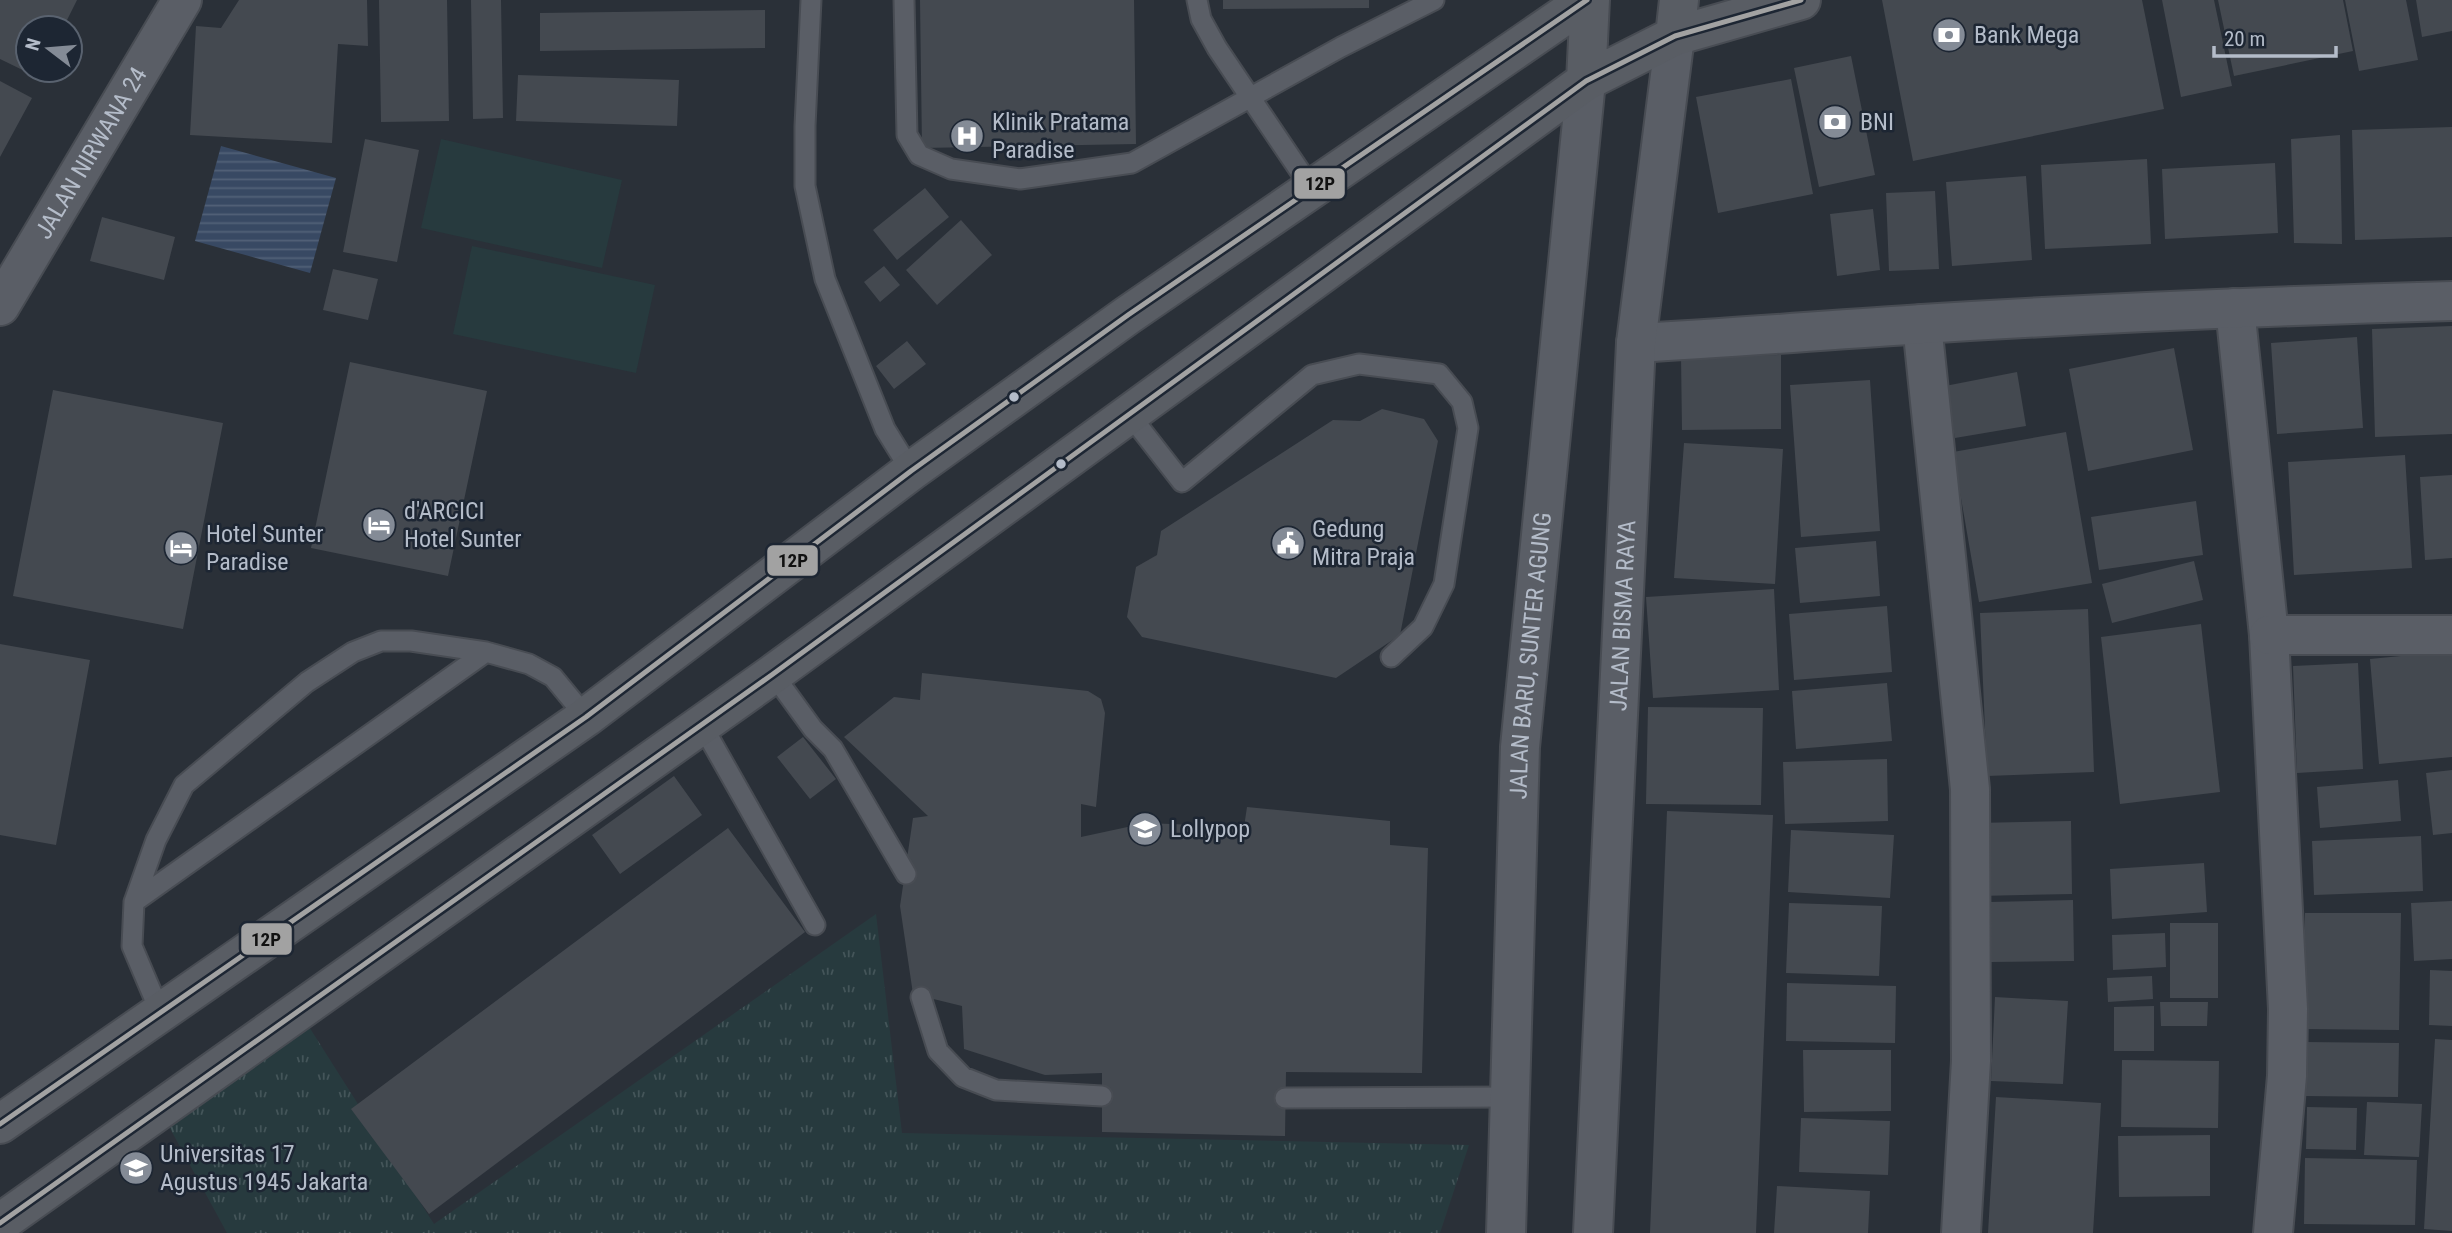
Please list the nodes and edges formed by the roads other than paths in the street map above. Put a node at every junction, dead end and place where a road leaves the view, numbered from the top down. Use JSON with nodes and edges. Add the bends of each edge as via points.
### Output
{"nodes":[{"id":1,"x":811,"y":0,"type":"edge"},
{"id":2,"x":904,"y":0,"type":"edge"},
{"id":3,"x":1197,"y":0,"type":"edge"},
{"id":4,"x":1434,"y":0,"type":"edge"},
{"id":5,"x":1589,"y":0,"type":"edge"},
{"id":6,"x":1801,"y":0,"type":"edge"},
{"id":7,"x":178,"y":1,"type":"edge"},
{"id":8,"x":1677,"y":18,"type":"edge"},
{"id":9,"x":1586,"y":81,"type":"junction"},
{"id":10,"x":1249,"y":98,"type":"junction"},
{"id":11,"x":1312,"y":189,"type":"junction"},
{"id":12,"x":13,"y":254,"type":"edge"},
{"id":13,"x":2452,"y":301,"type":"edge"},
{"id":14,"x":0,"y":306,"type":"edge"},
{"id":15,"x":2235,"y":308,"type":"junction"},
{"id":16,"x":1922,"y":324,"type":"junction"},
{"id":17,"x":1636,"y":343,"type":"junction"},
{"id":18,"x":1129,"y":414,"type":"junction"},
{"id":19,"x":911,"y":471,"type":"junction"},
{"id":20,"x":2269,"y":635,"type":"junction"},
{"id":21,"x":2452,"y":635,"type":"edge"},
{"id":22,"x":486,"y":652,"type":"junction"},
{"id":23,"x":1391,"y":657,"type":"dead end"},
{"id":24,"x":773,"y":674,"type":"junction"},
{"id":25,"x":586,"y":717,"type":"junction"},
{"id":26,"x":702,"y":725,"type":"junction"},
{"id":27,"x":906,"y":874,"type":"dead end"},
{"id":28,"x":134,"y":902,"type":"junction"},
{"id":29,"x":815,"y":925,"type":"dead end"},
{"id":30,"x":921,"y":997,"type":"dead end"},
{"id":31,"x":160,"y":1012,"type":"junction"},
{"id":32,"x":1102,"y":1096,"type":"dead end"},
{"id":33,"x":1511,"y":1097,"type":"junction"},
{"id":34,"x":1285,"y":1098,"type":"dead end"},
{"id":35,"x":0,"y":1124,"type":"edge"},
{"id":36,"x":0,"y":1223,"type":"edge"},
{"id":37,"x":1506,"y":1233,"type":"edge"},
{"id":38,"x":1593,"y":1233,"type":"edge"},
{"id":39,"x":1961,"y":1233,"type":"edge"},
{"id":40,"x":2273,"y":1233,"type":"edge"}],
"edges":[{"from":1,"to":19,"type":"lane","via":[[804,186],[825,279],[885,429]]},
{"from":2,"to":10,"type":"lane","via":[[907,135],[919,155],[951,169],[1020,179],[1132,163]]},
{"from":3,"to":10,"type":"lane","via":[[1201,19]]},
{"from":4,"to":10,"type":"lane"},
{"from":5,"to":9,"type":"street"},
{"from":5,"to":11,"type":"street"},
{"from":6,"to":8,"type":"street"},
{"from":7,"to":12,"type":"street","name":"JALAN NIRWANA 24"},
{"from":8,"to":9,"type":"street"},
{"from":8,"to":17,"type":"street","name":"JALAN BISMA RAYA"},
{"from":9,"to":18,"type":"street"},
{"from":9,"to":33,"type":"street","name":"JALAN BARU, SUNTER AGUNG","via":[[1520,747]]},
{"from":10,"to":11,"type":"lane"},
{"from":11,"to":19,"type":"street"},
{"from":12,"to":14,"type":"street","name":"JALAN NIRWANA 24"},
{"from":13,"to":15,"type":"street"},
{"from":15,"to":16,"type":"street"},
{"from":15,"to":20,"type":"street"},
{"from":16,"to":17,"type":"street"},
{"from":16,"to":39,"type":"street","via":[[1970,789],[1970,1061]]},
{"from":17,"to":38,"type":"street","name":"JALAN BISMA RAYA"},
{"from":18,"to":23,"type":"lane","via":[[1182,482],[1312,375],[1359,364],[1439,374],[1462,402],[1468,428],[1444,584],[1423,627]]},
{"from":18,"to":24,"type":"street"},
{"from":19,"to":25,"type":"street"},
{"from":20,"to":21,"type":"street"},
{"from":20,"to":40,"type":"street","via":[[2288,1009]]},
{"from":22,"to":25,"type":"lane","via":[[529,664],[553,677]]},
{"from":22,"to":28,"type":"lane"},
{"from":22,"to":28,"type":"lane","via":[[381,641],[353,652],[307,682],[184,785],[156,840]]},
{"from":24,"to":26,"type":"street"},
{"from":24,"to":27,"type":"lane","via":[[833,749]]},
{"from":25,"to":31,"type":"street"},
{"from":26,"to":29,"type":"lane"},
{"from":26,"to":36,"type":"street"},
{"from":28,"to":31,"type":"lane","via":[[132,946]]},
{"from":30,"to":32,"type":"lane","via":[[938,1051],[963,1077],[996,1090]]},
{"from":31,"to":35,"type":"street"},
{"from":33,"to":34,"type":"lane"},
{"from":33,"to":37,"type":"street","name":"JALAN BARU, SUNTER AGUNG"}]}
